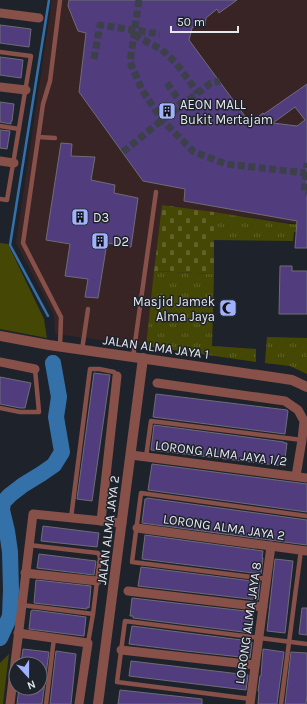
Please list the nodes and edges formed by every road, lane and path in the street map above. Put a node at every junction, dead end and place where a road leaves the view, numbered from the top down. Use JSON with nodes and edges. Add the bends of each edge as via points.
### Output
{"nodes":[{"id":1,"x":60,"y":0,"type":"edge"},
{"id":2,"x":0,"y":13,"type":"edge"},
{"id":3,"x":39,"y":18,"type":"dead end"},
{"id":4,"x":0,"y":52,"type":"edge"},
{"id":5,"x":0,"y":87,"type":"edge"},
{"id":6,"x":26,"y":90,"type":"junction"},
{"id":7,"x":0,"y":126,"type":"edge"},
{"id":8,"x":19,"y":129,"type":"junction"},
{"id":9,"x":38,"y":136,"type":"junction"},
{"id":10,"x":55,"y":138,"type":"dead end"},
{"id":11,"x":0,"y":161,"type":"edge"},
{"id":12,"x":14,"y":163,"type":"junction"},
{"id":13,"x":156,"y":192,"type":"dead end"},
{"id":14,"x":0,"y":199,"type":"edge"},
{"id":15,"x":88,"y":309,"type":"dead end"},
{"id":16,"x":0,"y":336,"type":"edge"},
{"id":17,"x":60,"y":346,"type":"junction"},
{"id":18,"x":82,"y":350,"type":"junction"},
{"id":19,"x":138,"y":358,"type":"junction"},
{"id":20,"x":0,"y":362,"type":"edge"},
{"id":21,"x":35,"y":369,"type":"joint"},
{"id":22,"x":117,"y":376,"type":"joint"},
{"id":23,"x":157,"y":383,"type":"dead end"},
{"id":24,"x":307,"y":387,"type":"edge"},
{"id":25,"x":0,"y":408,"type":"edge"},
{"id":26,"x":302,"y":440,"type":"junction"},
{"id":27,"x":131,"y":455,"type":"junction"},
{"id":28,"x":146,"y":457,"type":"junction"},
{"id":29,"x":296,"y":476,"type":"junction"},
{"id":30,"x":307,"y":478,"type":"edge"},
{"id":31,"x":307,"y":516,"type":"edge"},
{"id":32,"x":71,"y":518,"type":"junction"},
{"id":33,"x":101,"y":521,"type":"junction"},
{"id":34,"x":122,"y":523,"type":"junction"},
{"id":35,"x":137,"y":528,"type":"junction"},
{"id":36,"x":29,"y":545,"type":"junction"},
{"id":37,"x":271,"y":546,"type":"junction"},
{"id":38,"x":304,"y":551,"type":"edge"},
{"id":39,"x":25,"y":573,"type":"junction"},
{"id":40,"x":267,"y":579,"type":"junction"},
{"id":41,"x":97,"y":581,"type":"junction"},
{"id":42,"x":128,"y":591,"type":"dead end"},
{"id":43,"x":22,"y":605,"type":"junction"},
{"id":44,"x":263,"y":607,"type":"junction"},
{"id":45,"x":93,"y":614,"type":"junction"},
{"id":46,"x":18,"y":633,"type":"junction"},
{"id":47,"x":54,"y":638,"type":"junction"},
{"id":48,"x":259,"y":638,"type":"junction"},
{"id":49,"x":289,"y":642,"type":"junction"},
{"id":50,"x":88,"y":643,"type":"junction"},
{"id":51,"x":307,"y":644,"type":"edge"},
{"id":52,"x":121,"y":650,"type":"junction"},
{"id":53,"x":255,"y":665,"type":"junction"},
{"id":54,"x":250,"y":701,"type":"edge"},
{"id":55,"x":10,"y":704,"type":"edge"},
{"id":56,"x":46,"y":704,"type":"edge"},
{"id":57,"x":79,"y":704,"type":"edge"},
{"id":58,"x":98,"y":704,"type":"edge"},
{"id":59,"x":281,"y":704,"type":"edge"}],
"edges":[{"from":1,"to":9,"type":"lane","via":[[50,81]]},
{"from":2,"to":3,"type":"street"},
{"from":4,"to":6,"type":"lane","via":[[31,56]]},
{"from":5,"to":6,"type":"street"},
{"from":6,"to":8,"type":"lane"},
{"from":7,"to":8,"type":"lane"},
{"from":8,"to":12,"type":"lane"},
{"from":9,"to":10,"type":"lane"},
{"from":9,"to":17,"type":"lane","via":[[23,243],[61,317]]},
{"from":11,"to":12,"type":"street"},
{"from":12,"to":14,"type":"lane","via":[[8,200]]},
{"from":13,"to":19,"type":"lane"},
{"from":15,"to":18,"type":"lane"},
{"from":16,"to":17,"type":"street","name":"JALAN ALMA JAYA 1"},
{"from":17,"to":18,"type":"street","name":"JALAN ALMA JAYA 1"},
{"from":18,"to":19,"type":"street","name":"JALAN ALMA JAYA 1"},
{"from":19,"to":24,"type":"street","name":"JALAN ALMA JAYA 1","via":[[292,380]]},
{"from":19,"to":27,"type":"street","name":"JALAN ALMA JAYA 2"},
{"from":20,"to":21,"type":"street"},
{"from":21,"to":25,"type":"lane","via":[[39,412]]},
{"from":22,"to":32,"type":"lane","via":[[114,372],[90,369]]},
{"from":22,"to":33,"type":"street","name":"JALAN ALMA JAYA 2"},
{"from":23,"to":26,"type":"street","via":[[284,401],[298,410],[304,421]]},
{"from":26,"to":28,"type":"lane","via":[[151,421]]},
{"from":26,"to":29,"type":"street"},
{"from":27,"to":28,"type":"street","name":"LORONG ALMA JAYA 1/2"},
{"from":27,"to":34,"type":"street","name":"JALAN ALMA JAYA 2"},
{"from":28,"to":29,"type":"street","name":"LORONG ALMA JAYA 1/2"},
{"from":29,"to":30,"type":"street","name":"LORONG ALMA JAYA 1/2"},
{"from":31,"to":35,"type":"lane","via":[[141,493]]},
{"from":32,"to":33,"type":"street"},
{"from":32,"to":36,"type":"street","via":[[33,514]]},
{"from":33,"to":34,"type":"street"},
{"from":34,"to":58,"type":"street","name":"JALAN ALMA JAYA 2"},
{"from":35,"to":37,"type":"street","name":"LORONG ALMA JAYA 2"},
{"from":35,"to":40,"type":"lane","via":[[132,562]]},
{"from":36,"to":39,"type":"street"},
{"from":36,"to":41,"type":"lane","via":[[98,553],[100,557]]},
{"from":37,"to":38,"type":"street","name":"LORONG ALMA JAYA 2"},
{"from":37,"to":40,"type":"street","name":"LORONG ALMA JAYA 8"},
{"from":38,"to":49,"type":"lane"},
{"from":39,"to":41,"type":"street"},
{"from":39,"to":43,"type":"street"},
{"from":40,"to":44,"type":"street","name":"LORONG ALMA JAYA 8"},
{"from":41,"to":45,"type":"lane"},
{"from":42,"to":44,"type":"street"},
{"from":43,"to":45,"type":"lane"},
{"from":43,"to":46,"type":"street"},
{"from":44,"to":48,"type":"street","name":"LORONG ALMA JAYA 8"},
{"from":45,"to":50,"type":"lane"},
{"from":46,"to":47,"type":"street"},
{"from":46,"to":55,"type":"street"},
{"from":47,"to":50,"type":"street"},
{"from":47,"to":56,"type":"lane"},
{"from":48,"to":49,"type":"lane"},
{"from":48,"to":52,"type":"lane","via":[[125,621]]},
{"from":48,"to":53,"type":"street","name":"LORONG ALMA JAYA 8"},
{"from":49,"to":51,"type":"lane"},
{"from":49,"to":59,"type":"lane"},
{"from":50,"to":57,"type":"street"},
{"from":52,"to":53,"type":"street"},
{"from":52,"to":54,"type":"lane","via":[[117,682]]},
{"from":53,"to":54,"type":"street","name":"LORONG ALMA JAYA 8"}]}
